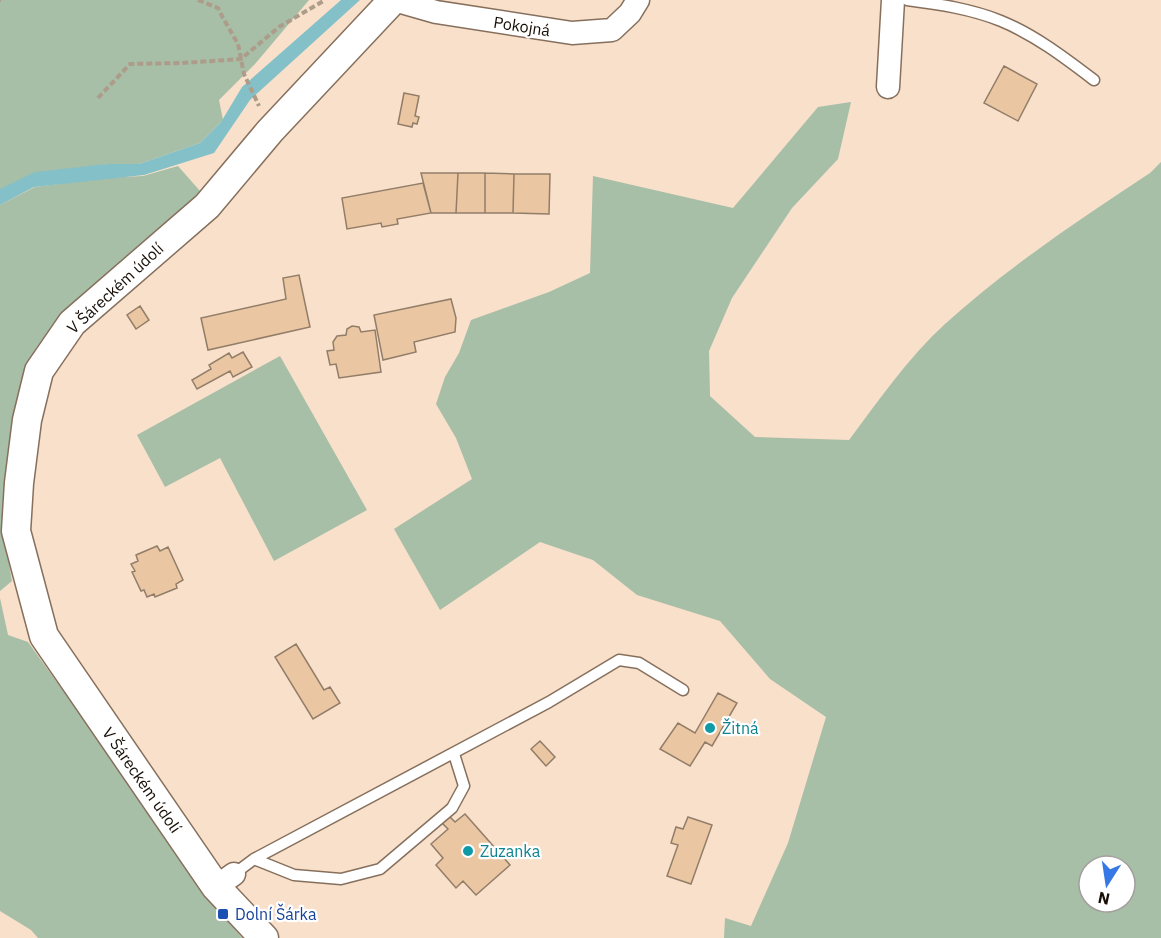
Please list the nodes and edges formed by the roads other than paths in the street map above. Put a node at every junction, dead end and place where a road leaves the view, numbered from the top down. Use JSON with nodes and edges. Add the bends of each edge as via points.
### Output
{"nodes":[{"id":1,"x":393,"y":0,"type":"edge"},
{"id":2,"x":638,"y":0,"type":"edge"},
{"id":3,"x":893,"y":0,"type":"edge"},
{"id":4,"x":907,"y":0,"type":"edge"},
{"id":5,"x":1094,"y":80,"type":"dead end"},
{"id":6,"x":888,"y":87,"type":"dead end"},
{"id":7,"x":683,"y":690,"type":"dead end"},
{"id":8,"x":454,"y":754,"type":"junction"},
{"id":9,"x":254,"y":859,"type":"junction"},
{"id":10,"x":225,"y":880,"type":"junction"},
{"id":11,"x":264,"y":938,"type":"edge"}],
"edges":[{"from":1,"to":2,"type":"street","name":"Pokojná","via":[[436,12],[572,33],[612,30]]},
{"from":1,"to":10,"type":"street","name":"V Šáreckém údolí","via":[[270,131],[207,206],[72,323],[39,371],[27,420],[16,531],[44,636]]},
{"from":3,"to":6,"type":"street"},
{"from":4,"to":5,"type":"lane","via":[[943,4],[1000,21],[1055,50]]},
{"from":7,"to":8,"type":"lane","via":[[639,663],[619,660]]},
{"from":8,"to":9,"type":"lane"},
{"from":8,"to":9,"type":"lane","via":[[464,786],[452,808],[380,869],[341,879],[294,875]]},
{"from":9,"to":10,"type":"lane"},
{"from":10,"to":11,"type":"street","name":"V Šáreckém údolí"}]}
